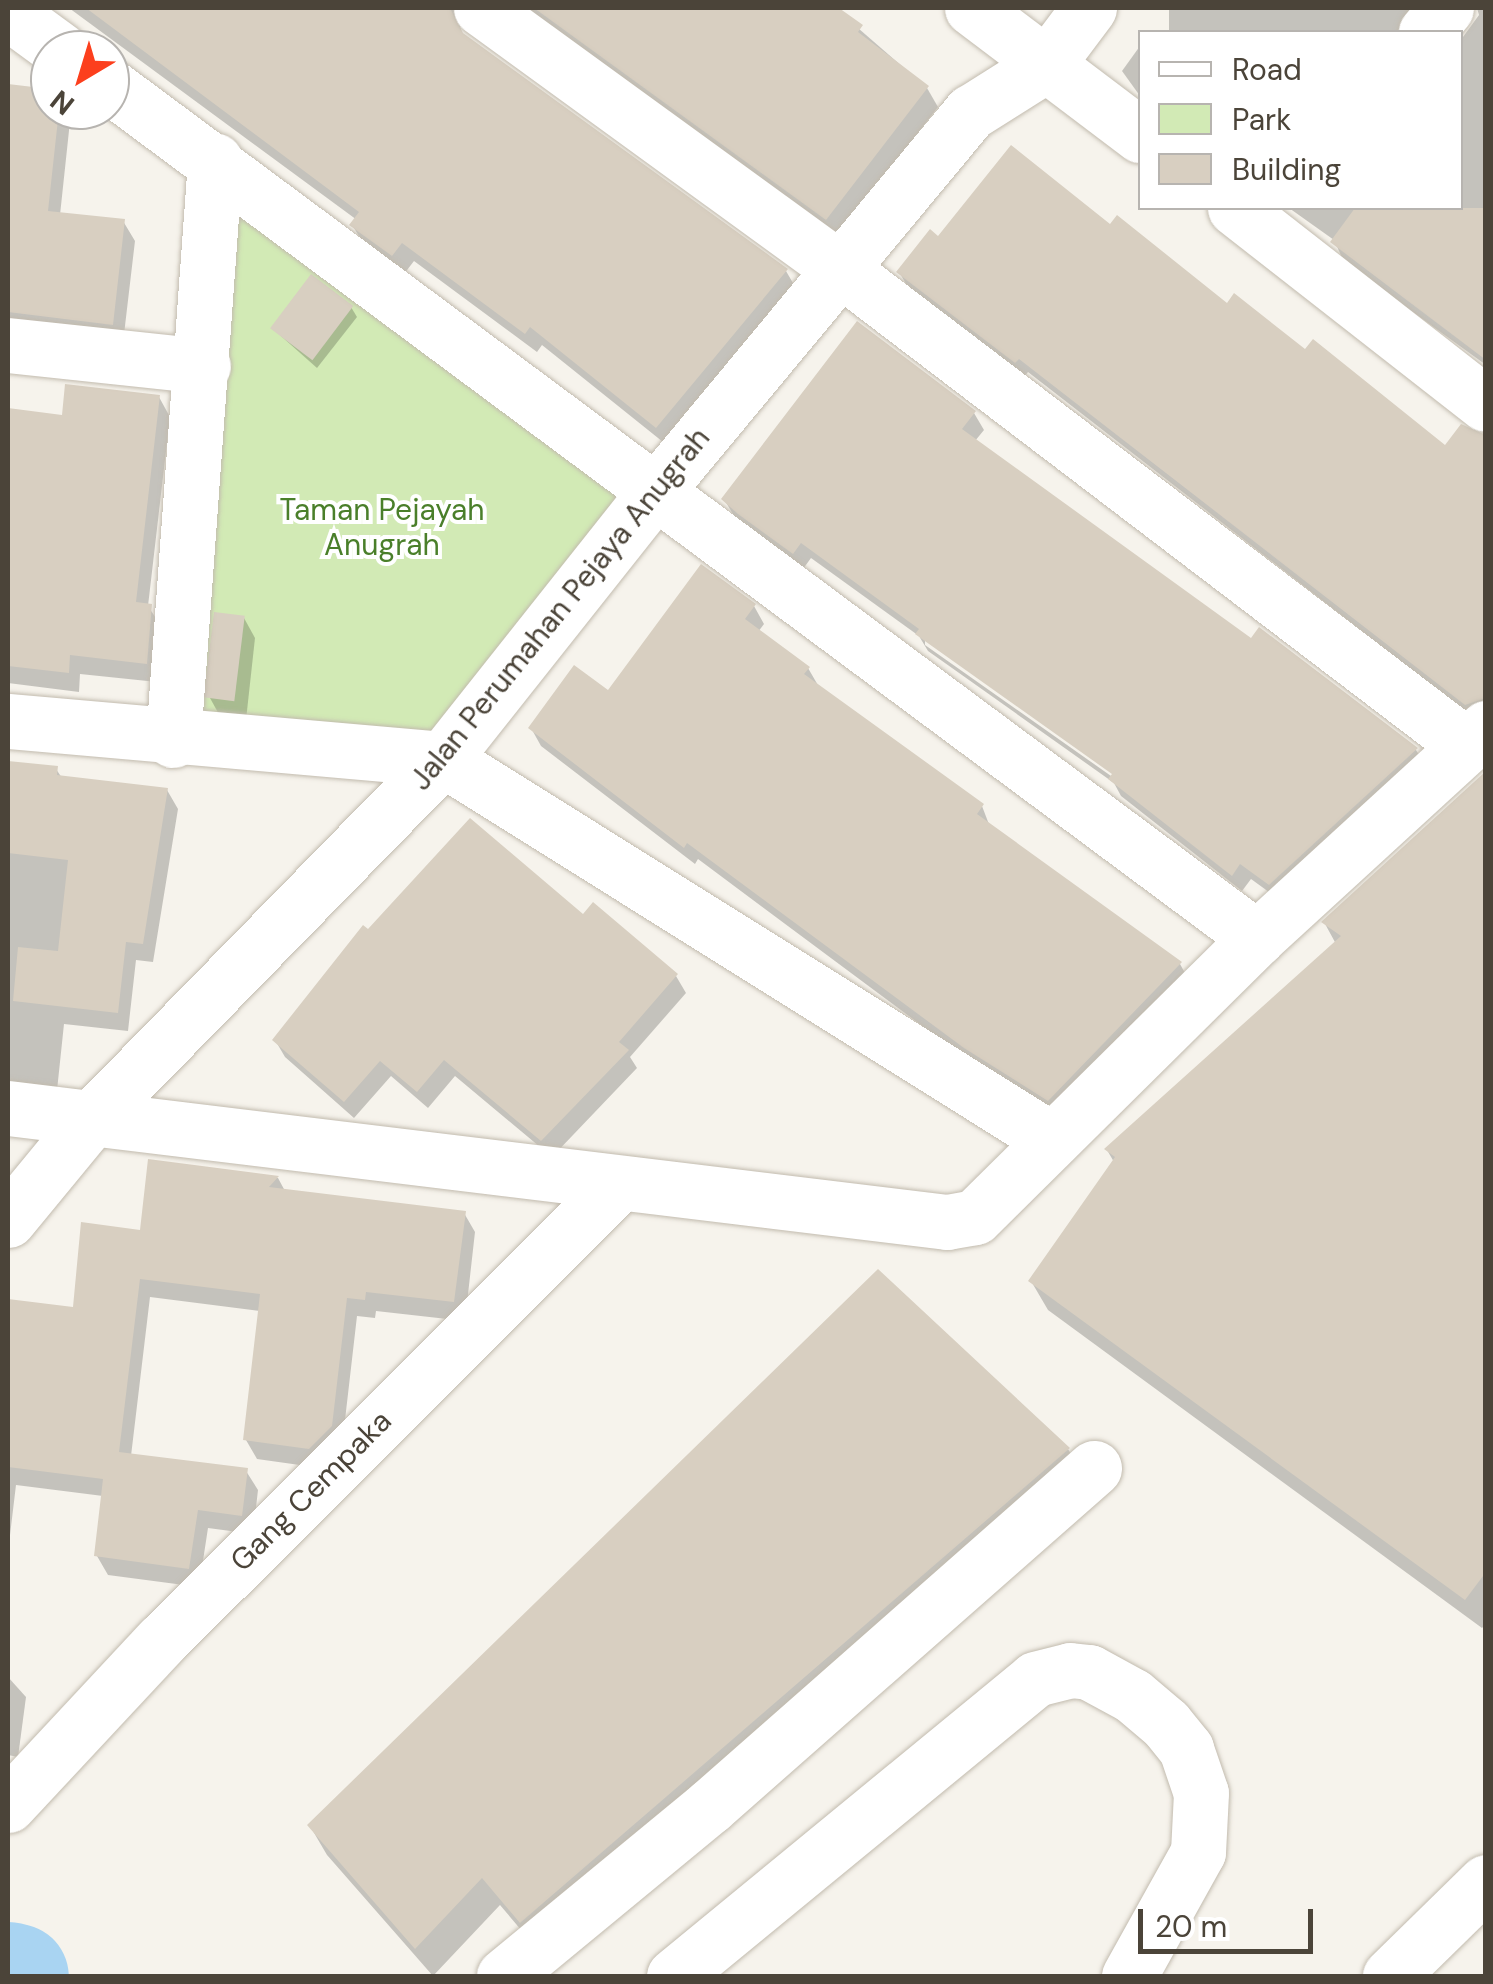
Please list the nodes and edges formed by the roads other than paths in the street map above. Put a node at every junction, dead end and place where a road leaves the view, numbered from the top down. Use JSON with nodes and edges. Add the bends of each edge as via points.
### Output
{"nodes":[{"id":1,"x":481,"y":8,"type":"edge"},
{"id":2,"x":1088,"y":8,"type":"edge"},
{"id":3,"x":1446,"y":8,"type":"edge"},
{"id":4,"x":993,"y":14,"type":"edge"},
{"id":5,"x":1428,"y":30,"type":"edge"},
{"id":6,"x":1047,"y":64,"type":"junction"},
{"id":7,"x":130,"y":101,"type":"edge"},
{"id":8,"x":971,"y":112,"type":"junction"},
{"id":9,"x":1138,"y":133,"type":"edge"},
{"id":10,"x":214,"y":162,"type":"junction"},
{"id":11,"x":1265,"y":216,"type":"edge"},
{"id":12,"x":838,"y":268,"type":"junction"},
{"id":13,"x":8,"y":345,"type":"edge"},
{"id":14,"x":202,"y":366,"type":"junction"},
{"id":15,"x":1486,"y":404,"type":"edge"},
{"id":16,"x":654,"y":492,"type":"junction"},
{"id":17,"x":8,"y":721,"type":"edge"},
{"id":18,"x":1476,"y":736,"type":"edge"},
{"id":19,"x":173,"y":740,"type":"junction"},
{"id":20,"x":443,"y":759,"type":"junction"},
{"id":21,"x":1257,"y":938,"type":"junction"},
{"id":22,"x":8,"y":1108,"type":"edge"},
{"id":23,"x":92,"y":1117,"type":"junction"},
{"id":24,"x":1049,"y":1138,"type":"junction"},
{"id":25,"x":620,"y":1183,"type":"junction"},
{"id":26,"x":8,"y":1220,"type":"edge"},
{"id":27,"x":1094,"y":1468,"type":"dead end"},
{"id":28,"x":8,"y":1805,"type":"edge"},
{"id":29,"x":1486,"y":1882,"type":"edge"},
{"id":30,"x":681,"y":1975,"type":"edge"},
{"id":31,"x":504,"y":1976,"type":"edge"},
{"id":32,"x":1129,"y":1976,"type":"edge"},
{"id":33,"x":1390,"y":1976,"type":"edge"}],
"edges":[{"from":1,"to":12,"type":"street"},
{"from":2,"to":6,"type":"street"},
{"from":3,"to":5,"type":"street"},
{"from":4,"to":6,"type":"street"},
{"from":4,"to":8,"type":"street","name":"Jalan Perumahan Pejaya Anugrah"},
{"from":6,"to":8,"type":"street","name":"Jalan Perumahan Pejaya Anugrah"},
{"from":6,"to":9,"type":"street"},
{"from":7,"to":10,"type":"street"},
{"from":8,"to":12,"type":"street","name":"Jalan Perumahan Pejaya Anugrah"},
{"from":10,"to":14,"type":"street"},
{"from":10,"to":16,"type":"street"},
{"from":11,"to":15,"type":"street"},
{"from":12,"to":16,"type":"street","name":"Jalan Perumahan Pejaya Anugrah"},
{"from":12,"to":18,"type":"street"},
{"from":13,"to":14,"type":"street"},
{"from":14,"to":19,"type":"street"},
{"from":16,"to":20,"type":"street","name":"Jalan Perumahan Pejaya Anugrah"},
{"from":16,"to":21,"type":"street"},
{"from":17,"to":19,"type":"street"},
{"from":18,"to":21,"type":"street"},
{"from":19,"to":20,"type":"street"},
{"from":20,"to":23,"type":"street","name":"Jalan Perumahan Pejaya Anugrah"},
{"from":20,"to":24,"type":"street"},
{"from":21,"to":24,"type":"street"},
{"from":22,"to":23,"type":"street"},
{"from":23,"to":25,"type":"street"},
{"from":23,"to":26,"type":"street","name":"Jalan Perumahan Pejaya Anugrah"},
{"from":24,"to":25,"type":"street","via":[[995,1201],[975,1217],[946,1222]]},
{"from":25,"to":28,"type":"street","name":"Gang Cempaka","via":[[160,1641]]},
{"from":27,"to":31,"type":"street","via":[[709,1807]]},
{"from":29,"to":33,"type":"street"},
{"from":30,"to":32,"type":"street","via":[[1035,1679],[1070,1670],[1089,1672],[1132,1696],[1166,1724],[1186,1749],[1201,1793],[1198,1852]]}]}
